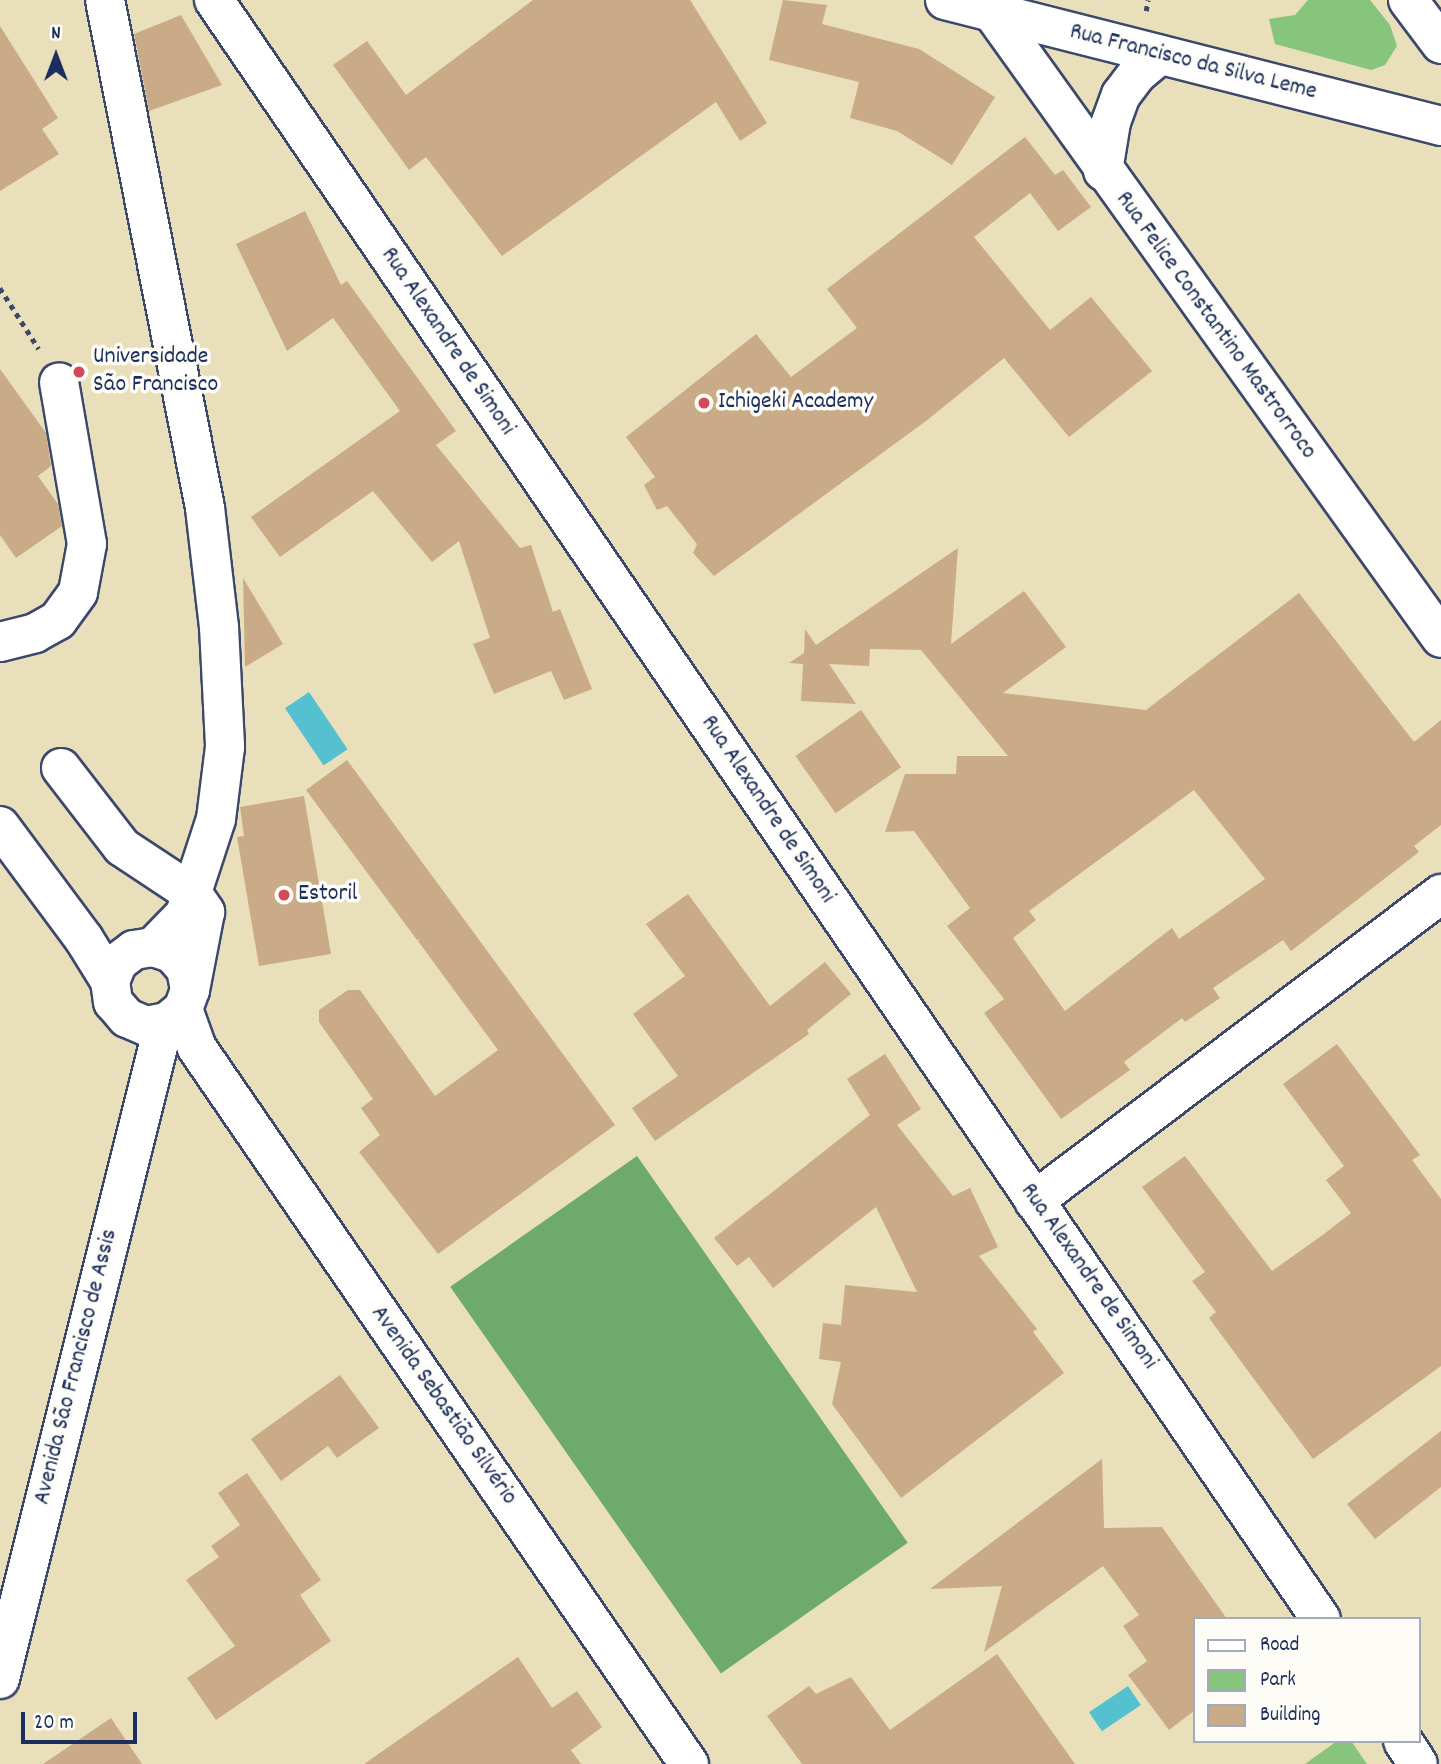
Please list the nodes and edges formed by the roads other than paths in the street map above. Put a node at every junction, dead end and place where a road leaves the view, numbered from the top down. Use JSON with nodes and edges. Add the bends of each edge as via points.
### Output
{"nodes":[{"id":1,"x":105,"y":0,"type":"edge"},
{"id":2,"x":214,"y":0,"type":"edge"},
{"id":3,"x":945,"y":0,"type":"edge"},
{"id":4,"x":1408,"y":0,"type":"edge"},
{"id":5,"x":992,"y":12,"type":"junction"},
{"id":6,"x":1441,"y":44,"type":"edge"},
{"id":7,"x":1160,"y":55,"type":"junction"},
{"id":8,"x":1441,"y":126,"type":"edge"},
{"id":9,"x":1103,"y":172,"type":"junction"},
{"id":10,"x":59,"y":382,"type":"road end"},
{"id":11,"x":1441,"y":638,"type":"edge"},
{"id":12,"x":0,"y":642,"type":"edge"},
{"id":13,"x":61,"y":768,"type":"dead end"},
{"id":14,"x":0,"y":826,"type":"edge"},
{"id":15,"x":193,"y":894,"type":"junction"},
{"id":16,"x":1441,"y":894,"type":"edge"},
{"id":17,"x":85,"y":939,"type":"junction"},
{"id":18,"x":143,"y":948,"type":"junction"},
{"id":19,"x":110,"y":981,"type":"junction"},
{"id":20,"x":167,"y":1021,"type":"junction"},
{"id":21,"x":1034,"y":1200,"type":"junction"},
{"id":22,"x":1320,"y":1617,"type":"edge"},
{"id":23,"x":0,"y":1679,"type":"edge"},
{"id":24,"x":1404,"y":1743,"type":"edge"},
{"id":25,"x":689,"y":1764,"type":"edge"},
{"id":26,"x":1418,"y":1764,"type":"edge"}],
"edges":[{"from":1,"to":15,"type":"street","via":[[205,508],[219,627],[225,747],[216,819]]},
{"from":2,"to":21,"type":"street","name":"Rua Alexandre de Simoni"},
{"from":3,"to":5,"type":"street","name":"Rua Francisco da Silva Leme"},
{"from":4,"to":6,"type":"street"},
{"from":5,"to":7,"type":"street","name":"Rua Francisco da Silva Leme"},
{"from":5,"to":9,"type":"street","name":"Rua Felice Constantino Mastrorroco"},
{"from":7,"to":8,"type":"street","name":"Rua Francisco da Silva Leme"},
{"from":7,"to":9,"type":"street","via":[[1121,95],[1111,122]]},
{"from":9,"to":11,"type":"street","name":"Rua Felice Constantino Mastrorroco"},
{"from":10,"to":12,"type":"street","via":[[88,544],[78,592],[58,620],[35,633]]},
{"from":13,"to":15,"type":"street","via":[[122,847]]},
{"from":14,"to":17,"type":"street"},
{"from":15,"to":18,"type":"street","via":[[184,914]]},
{"from":15,"to":20,"type":"street","name":"Avenida São Francisco de Assis","via":[[205,912]]},
{"from":16,"to":21,"type":"street"},
{"from":17,"to":18,"type":"street","name":"Avenida Sebastião Silvério"},
{"from":17,"to":19,"type":"street"},
{"from":18,"to":19,"type":"street","via":[[118,962]]},
{"from":18,"to":20,"type":"street","name":"Avenida Sebastião Silvério","via":[[172,953],[186,969]]},
{"from":19,"to":20,"type":"street","via":[[113,1002],[127,1018]]},
{"from":20,"to":23,"type":"street","name":"Avenida São Francisco de Assis"},
{"from":20,"to":25,"type":"street","name":"Avenida Sebastião Silvério","via":[[197,1048]]},
{"from":21,"to":22,"type":"street","name":"Rua Alexandre de Simoni"},
{"from":24,"to":26,"type":"street"}]}
